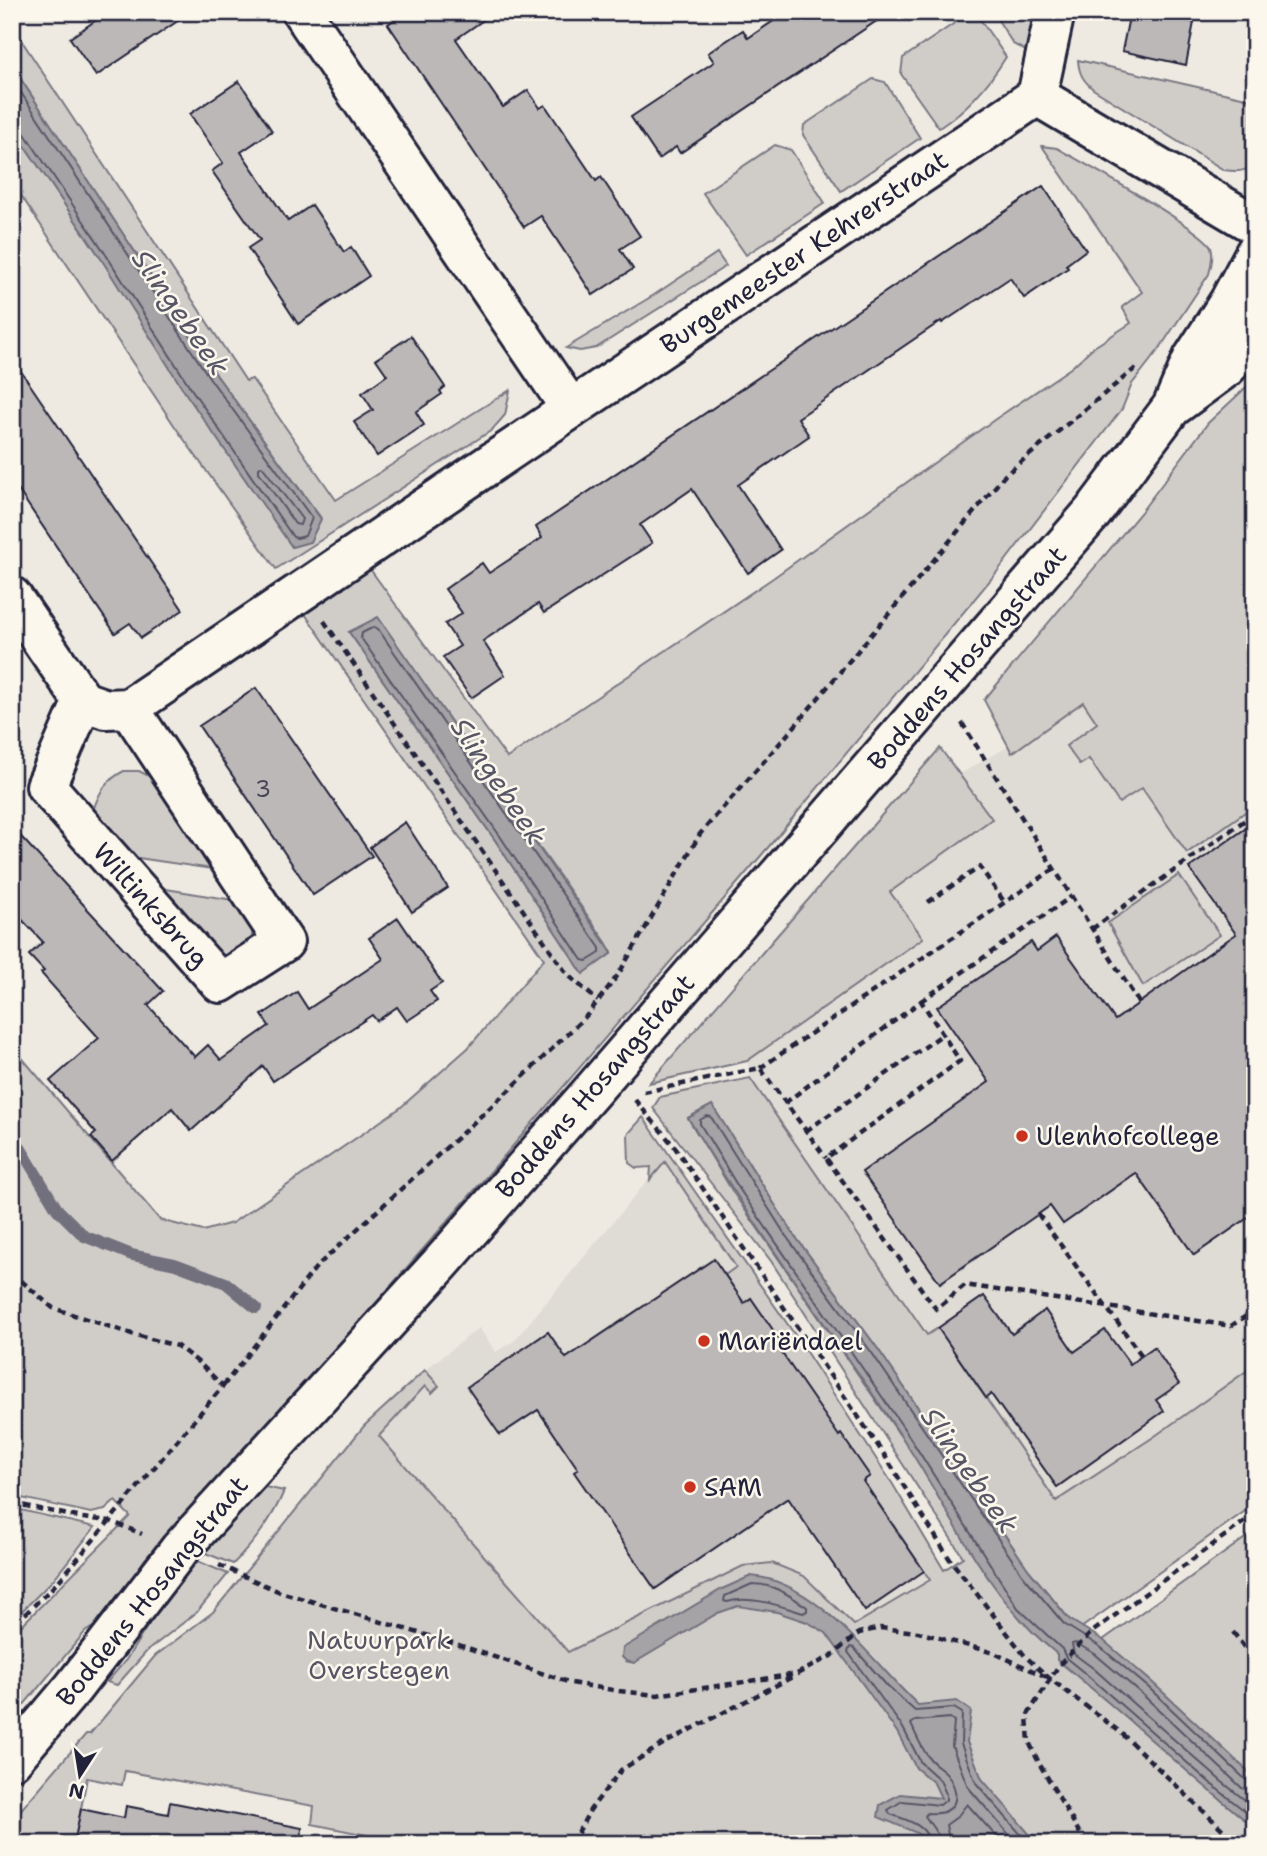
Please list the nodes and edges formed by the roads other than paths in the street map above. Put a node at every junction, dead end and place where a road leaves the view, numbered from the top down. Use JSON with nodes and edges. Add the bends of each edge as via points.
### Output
{"nodes":[{"id":1,"x":302,"y":12,"type":"edge"},
{"id":2,"x":1055,"y":12,"type":"edge"},
{"id":3,"x":1037,"y":96,"type":"junction"},
{"id":4,"x":1255,"y":225,"type":"edge"},
{"id":5,"x":1255,"y":253,"type":"edge"},
{"id":6,"x":1255,"y":328,"type":"edge"},
{"id":7,"x":1172,"y":407,"type":"junction"},
{"id":8,"x":571,"y":409,"type":"junction"},
{"id":9,"x":12,"y":597,"type":"edge"},
{"id":10,"x":83,"y":701,"type":"junction"},
{"id":11,"x":129,"y":708,"type":"junction"},
{"id":12,"x":12,"y":1760,"type":"edge"}],
"edges":[{"from":1,"to":8,"type":"street"},
{"from":2,"to":3,"type":"street"},
{"from":3,"to":4,"type":"street"},
{"from":3,"to":8,"type":"street","name":"Burgemeester Kehrerstraat"},
{"from":5,"to":7,"type":"street","name":"Boddens Hosangstraat","via":[[1194,358]]},
{"from":6,"to":7,"type":"street","name":"Boddens Hosangstraat","via":[[1227,367]]},
{"from":7,"to":12,"type":"street","name":"Boddens Hosangstraat","via":[[1093,512],[933,695],[620,1082],[441,1263],[180,1549]]},
{"from":8,"to":11,"type":"street","name":"Burgemeester Kehrerstraat"},
{"from":9,"to":10,"type":"street"},
{"from":10,"to":11,"type":"street","via":[[106,709]]},
{"from":10,"to":11,"type":"street","name":"Wiltinksbrug","via":[[46,786],[220,983],[284,942]]}]}
